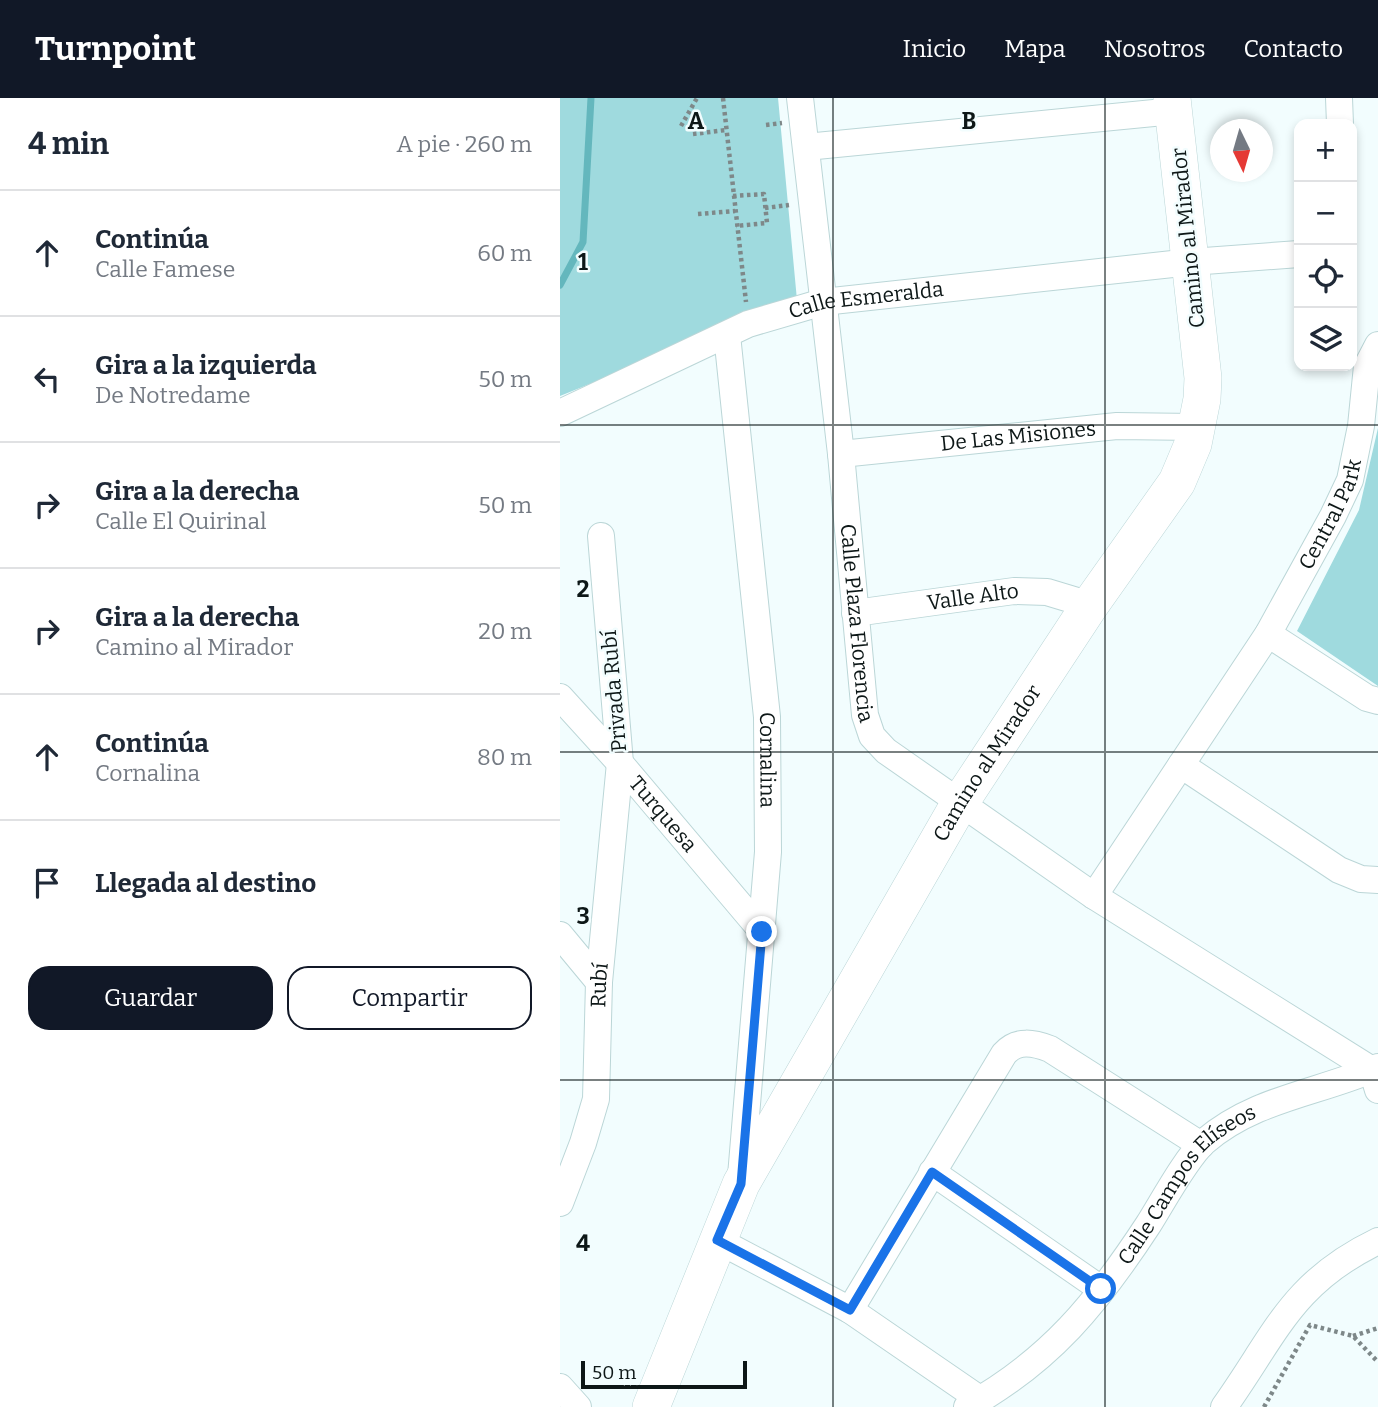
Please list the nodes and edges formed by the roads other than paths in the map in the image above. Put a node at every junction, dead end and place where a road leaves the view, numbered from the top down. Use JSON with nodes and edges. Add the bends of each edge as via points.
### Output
{"nodes":[{"id":1,"x":800,"y":98,"type":"edge"},
{"id":2,"x":1339,"y":98,"type":"edge"},
{"id":3,"x":1173,"y":105,"type":"edge"},
{"id":4,"x":1340,"y":119,"type":"edge"},
{"id":5,"x":806,"y":147,"type":"junction"},
{"id":6,"x":1294,"y":254,"type":"edge"},
{"id":7,"x":1191,"y":262,"type":"junction"},
{"id":8,"x":823,"y":302,"type":"junction"},
{"id":9,"x":738,"y":330,"type":"junction"},
{"id":10,"x":1378,"y":345,"type":"edge"},
{"id":11,"x":560,"y":413,"type":"edge"},
{"id":12,"x":1196,"y":427,"type":"junction"},
{"id":13,"x":841,"y":454,"type":"junction"},
{"id":14,"x":601,"y":536,"type":"dead end"},
{"id":15,"x":1090,"y":605,"type":"junction"},
{"id":16,"x":855,"y":613,"type":"junction"},
{"id":17,"x":1268,"y":634,"type":"junction"},
{"id":18,"x":560,"y":697,"type":"edge"},
{"id":19,"x":1378,"y":701,"type":"edge"},
{"id":20,"x":620,"y":763,"type":"junction"},
{"id":21,"x":1181,"y":765,"type":"junction"},
{"id":22,"x":961,"y":801,"type":"junction"},
{"id":23,"x":1378,"y":880,"type":"edge"},
{"id":24,"x":1094,"y":896,"type":"junction"},
{"id":25,"x":762,"y":932,"type":"junction"},
{"id":26,"x":560,"y":935,"type":"edge"},
{"id":27,"x":599,"y":982,"type":"junction"},
{"id":28,"x":1376,"y":1076,"type":"edge"},
{"id":29,"x":1201,"y":1145,"type":"junction"},
{"id":30,"x":566,"y":1169,"type":"edge"},
{"id":31,"x":932,"y":1172,"type":"junction"},
{"id":32,"x":741,"y":1184,"type":"junction"},
{"id":33,"x":560,"y":1203,"type":"edge"},
{"id":34,"x":717,"y":1240,"type":"junction"},
{"id":35,"x":1378,"y":1241,"type":"edge"},
{"id":36,"x":1101,"y":1289,"type":"junction"},
{"id":37,"x":850,"y":1310,"type":"junction"},
{"id":38,"x":560,"y":1387,"type":"edge"},
{"id":39,"x":974,"y":1403,"type":"edge"},
{"id":40,"x":578,"y":1407,"type":"edge"},
{"id":41,"x":651,"y":1407,"type":"edge"},
{"id":42,"x":1224,"y":1407,"type":"edge"}],
"edges":[{"from":1,"to":5,"type":"street","name":"Calle Plaza Florencia"},
{"from":2,"to":4,"type":"street"},
{"from":3,"to":5,"type":"street"},
{"from":3,"to":7,"type":"street","name":"Camino al Mirador"},
{"from":5,"to":8,"type":"street","name":"Calle Plaza Florencia"},
{"from":6,"to":7,"type":"street","name":"Calle Esmeralda"},
{"from":7,"to":8,"type":"street","name":"Calle Esmeralda"},
{"from":7,"to":12,"type":"street","name":"Camino al Mirador","via":[[1203,378]]},
{"from":8,"to":9,"type":"street","name":"Calle Esmeralda"},
{"from":8,"to":13,"type":"street","name":"Calle Plaza Florencia"},
{"from":9,"to":11,"type":"street","name":"Calle Esmeralda"},
{"from":9,"to":25,"type":"street","name":"Cornalina","via":[[767,716],[768,852]]},
{"from":10,"to":17,"type":"street","name":"Central Park","via":[[1367,366],[1350,480]]},
{"from":12,"to":13,"type":"street","name":"De Las Misiones","via":[[1117,426]]},
{"from":12,"to":15,"type":"street","name":"Camino al Mirador","via":[[1187,460],[1170,494]]},
{"from":13,"to":16,"type":"street","name":"Calle Plaza Florencia"},
{"from":14,"to":20,"type":"street","name":"Privada Rubí"},
{"from":15,"to":16,"type":"street","name":"Valle Alto","via":[[1047,592],[1014,591]]},
{"from":15,"to":22,"type":"street","name":"Camino al Mirador"},
{"from":16,"to":22,"type":"street","name":"Calle Plaza Florencia","via":[[865,715],[873,737],[886,751]]},
{"from":17,"to":19,"type":"street"},
{"from":17,"to":21,"type":"street","name":"Central Park"},
{"from":18,"to":20,"type":"street","name":"Turquesa"},
{"from":20,"to":25,"type":"street","name":"Turquesa"},
{"from":20,"to":27,"type":"street","name":"Rubí"},
{"from":21,"to":23,"type":"street","via":[[1339,870]]},
{"from":21,"to":24,"type":"street","name":"Central Park"},
{"from":22,"to":24,"type":"street","name":"Calle Plaza Florencia"},
{"from":22,"to":32,"type":"street","name":"Camino al Mirador"},
{"from":24,"to":28,"type":"street","name":"Calle Plaza Florencia"},
{"from":25,"to":32,"type":"street","name":"Cornalina"},
{"from":26,"to":27,"type":"street"},
{"from":27,"to":30,"type":"street","name":"Rubí","via":[[596,1099]]},
{"from":28,"to":29,"type":"street","name":"Calle Campos Elíseos","via":[[1305,1090],[1250,1111]]},
{"from":29,"to":31,"type":"street","via":[[1051,1049],[1025,1043],[1004,1054]]},
{"from":29,"to":36,"type":"street","name":"Calle Campos Elíseos"},
{"from":30,"to":33,"type":"street","name":"Rubí"},
{"from":31,"to":36,"type":"street"},
{"from":31,"to":37,"type":"street"},
{"from":32,"to":34,"type":"street","name":"Camino al Mirador"},
{"from":34,"to":37,"type":"street"},
{"from":34,"to":41,"type":"street","name":"Camino al Mirador"},
{"from":35,"to":42,"type":"street","via":[[1339,1264],[1295,1300]]},
{"from":36,"to":39,"type":"street","name":"Calle Campos Elíseos","via":[[1074,1326],[1038,1361]]},
{"from":37,"to":39,"type":"street"},
{"from":38,"to":40,"type":"street"}]}
